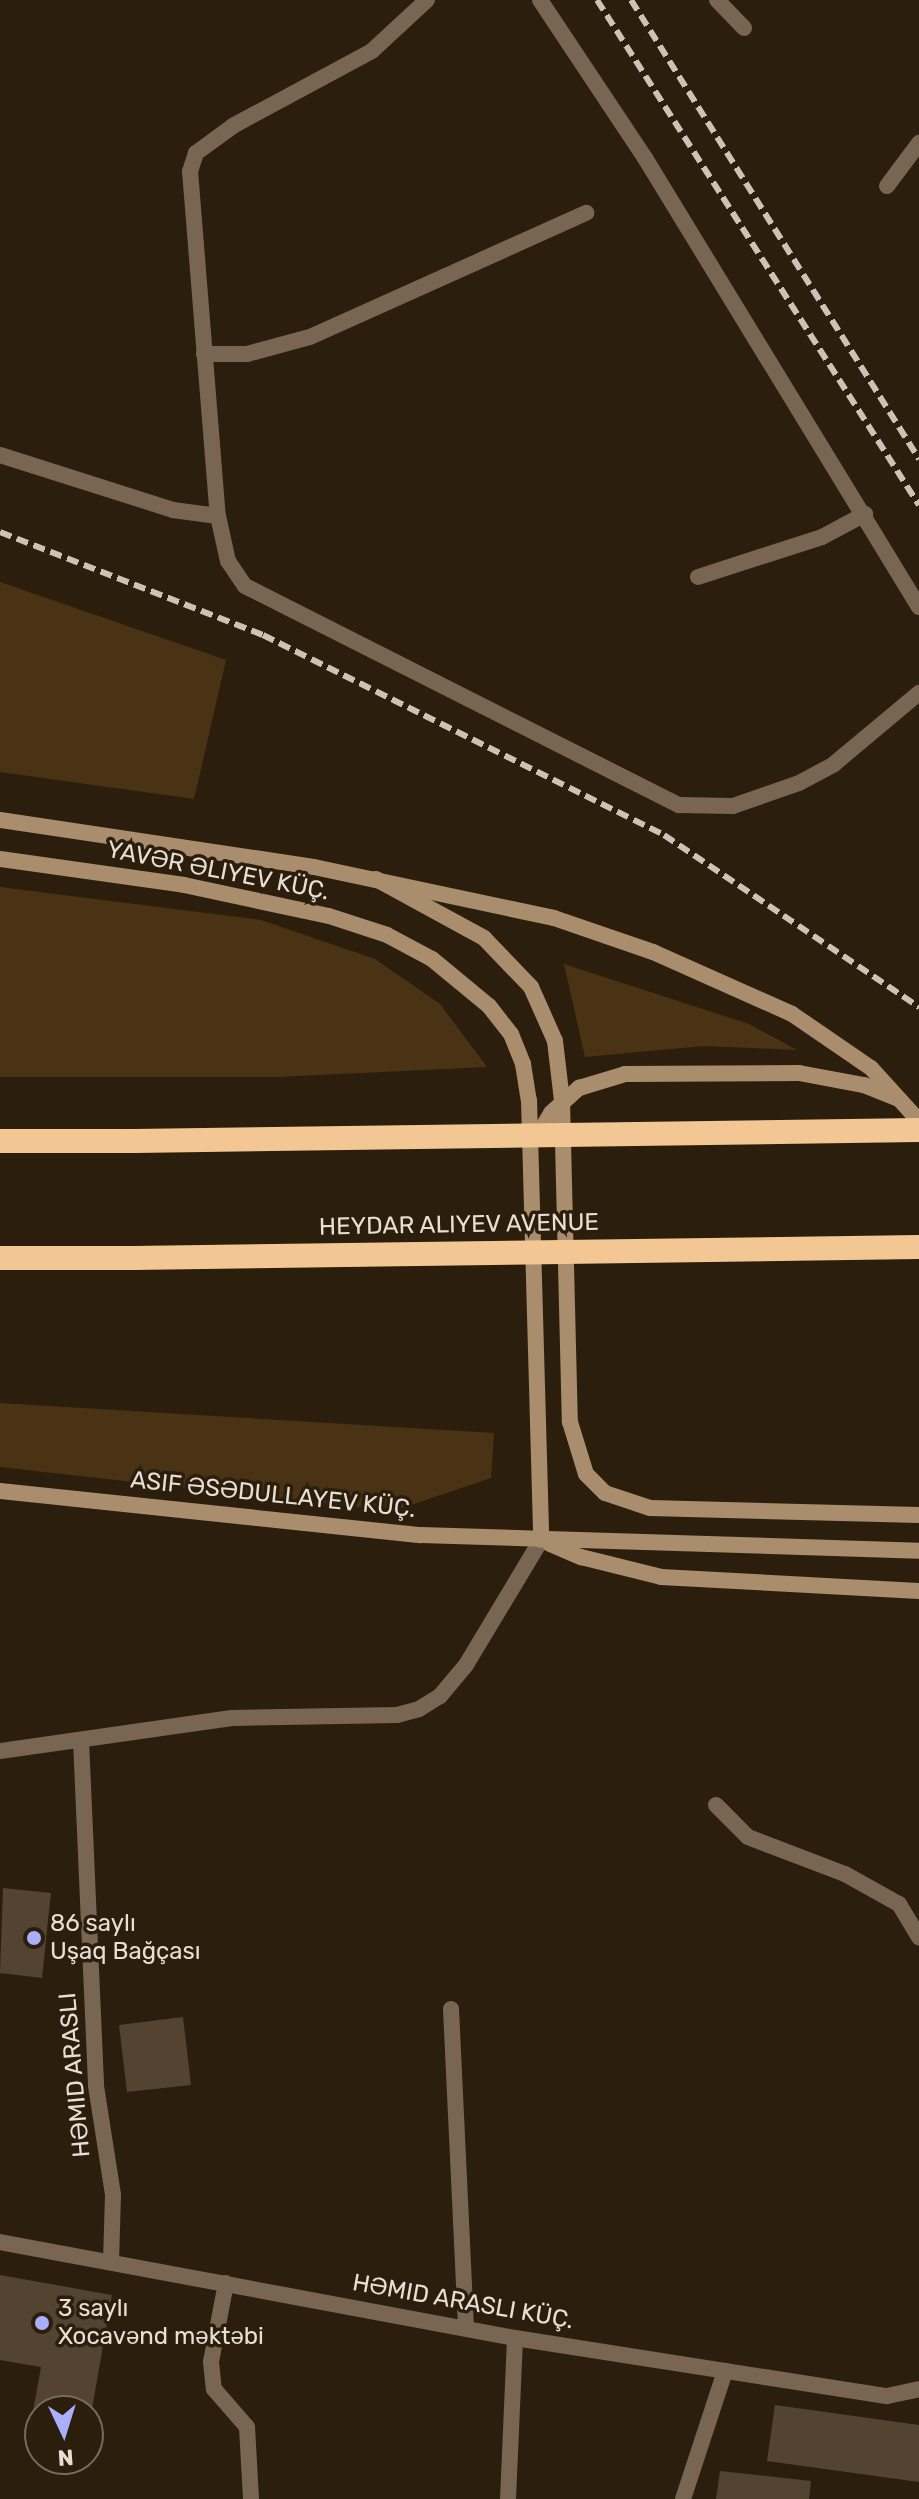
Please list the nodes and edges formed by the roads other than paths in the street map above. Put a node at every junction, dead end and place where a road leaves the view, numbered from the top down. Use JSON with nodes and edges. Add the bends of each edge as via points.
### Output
{"nodes":[{"id":1,"x":427,"y":0,"type":"edge"},
{"id":2,"x":540,"y":0,"type":"edge"},
{"id":3,"x":717,"y":0,"type":"edge"},
{"id":4,"x":744,"y":28,"type":"dead end"},
{"id":5,"x":919,"y":143,"type":"edge"},
{"id":6,"x":887,"y":186,"type":"dead end"},
{"id":7,"x":586,"y":213,"type":"dead end"},
{"id":8,"x":204,"y":354,"type":"junction"},
{"id":9,"x":0,"y":455,"type":"edge"},
{"id":10,"x":865,"y":514,"type":"junction"},
{"id":11,"x":218,"y":516,"type":"junction"},
{"id":12,"x":698,"y":577,"type":"dead end"},
{"id":13,"x":919,"y":607,"type":"edge"},
{"id":14,"x":919,"y":693,"type":"edge"},
{"id":15,"x":0,"y":820,"type":"edge"},
{"id":16,"x":0,"y":859,"type":"edge"},
{"id":17,"x":376,"y":879,"type":"junction"},
{"id":18,"x":562,"y":1101,"type":"junction"},
{"id":19,"x":903,"y":1101,"type":"junction"},
{"id":20,"x":919,"y":1121,"type":"edge"},
{"id":21,"x":919,"y":1130,"type":"edge"},
{"id":22,"x":0,"y":1141,"type":"edge"},
{"id":23,"x":531,"y":1148,"type":"junction"},
{"id":24,"x":919,"y":1247,"type":"edge"},
{"id":25,"x":0,"y":1258,"type":"edge"},
{"id":26,"x":0,"y":1491,"type":"edge"},
{"id":27,"x":919,"y":1515,"type":"edge"},
{"id":28,"x":541,"y":1540,"type":"junction"},
{"id":29,"x":919,"y":1551,"type":"edge"},
{"id":30,"x":919,"y":1591,"type":"edge"},
{"id":31,"x":81,"y":1740,"type":"junction"},
{"id":32,"x":0,"y":1751,"type":"edge"},
{"id":33,"x":716,"y":1805,"type":"dead end"},
{"id":34,"x":919,"y":1937,"type":"edge"},
{"id":35,"x":451,"y":2009,"type":"dead end"},
{"id":36,"x":0,"y":2242,"type":"edge"},
{"id":37,"x":111,"y":2261,"type":"junction"},
{"id":38,"x":226,"y":2283,"type":"junction"},
{"id":39,"x":466,"y":2327,"type":"junction"},
{"id":40,"x":515,"y":2338,"type":"junction"},
{"id":41,"x":725,"y":2371,"type":"junction"},
{"id":42,"x":919,"y":2389,"type":"edge"},
{"id":43,"x":251,"y":2499,"type":"edge"},
{"id":44,"x":508,"y":2499,"type":"edge"},
{"id":45,"x":683,"y":2499,"type":"edge"}],
"edges":[{"from":1,"to":8,"type":"street","via":[[372,51],[233,126],[196,153],[190,171]]},
{"from":2,"to":10,"type":"street","via":[[645,158]]},
{"from":3,"to":4,"type":"street"},
{"from":5,"to":6,"type":"street"},
{"from":7,"to":8,"type":"street","via":[[310,337],[247,354]]},
{"from":8,"to":11,"type":"street"},
{"from":9,"to":11,"type":"street","via":[[173,510]]},
{"from":10,"to":12,"type":"street","via":[[822,537]]},
{"from":10,"to":13,"type":"street"},
{"from":11,"to":14,"type":"street","via":[[228,561],[245,586],[679,805],[733,806],[799,783],[834,764]]},
{"from":15,"to":17,"type":"main road","name":"YAVƏR ƏLIYEV KÜÇ."},
{"from":16,"to":23,"type":"main road","name":"YAVƏR ƏLIYEV KÜÇ.","via":[[281,904],[387,935],[432,959],[467,984],[511,1034],[523,1064]]},
{"from":17,"to":18,"type":"main road","via":[[484,938],[531,987],[555,1041]]},
{"from":17,"to":19,"type":"main road","name":"YAVƏR ƏLIYEV KÜÇ.","via":[[554,918],[736,987],[840,1044]]},
{"from":18,"to":19,"type":"main road","via":[[597,1079],[625,1074],[754,1070],[830,1076]]},
{"from":18,"to":23,"type":"main road"},
{"from":18,"to":27,"type":"main road","via":[[570,1422],[586,1474],[605,1493],[650,1508]]},
{"from":19,"to":20,"type":"main road","name":"YAVƏR ƏLIYEV KÜÇ."},
{"from":21,"to":22,"type":"highway","bridge":true},
{"from":23,"to":28,"type":"main road","name":"YAVƏR ƏLIYEV KÜÇ."},
{"from":24,"to":25,"type":"highway","name":"HEYDAR ALIYEV AVENUE","bridge":true},
{"from":26,"to":28,"type":"main road","name":"ASIF ƏSƏDULLAYEV KÜÇ.","via":[[421,1535]]},
{"from":28,"to":29,"type":"main road","name":"ASIF ƏSƏDULLAYEV KÜÇ."},
{"from":28,"to":30,"type":"main road","via":[[581,1557],[661,1577]]},
{"from":28,"to":31,"type":"street","via":[[466,1665],[440,1696],[419,1709],[397,1715],[232,1718]]},
{"from":31,"to":32,"type":"street"},
{"from":31,"to":37,"type":"street","via":[[96,2086],[113,2195]]},
{"from":33,"to":34,"type":"street","via":[[748,1837],[845,1874],[899,1904]]},
{"from":35,"to":39,"type":"street"},
{"from":36,"to":37,"type":"street"},
{"from":37,"to":38,"type":"street"},
{"from":38,"to":39,"type":"street"},
{"from":38,"to":43,"type":"street","via":[[211,2362],[214,2389],[247,2427]]},
{"from":39,"to":40,"type":"street"},
{"from":40,"to":41,"type":"street"},
{"from":40,"to":44,"type":"street"},
{"from":41,"to":42,"type":"street","via":[[887,2396]]},
{"from":41,"to":45,"type":"street"}]}
